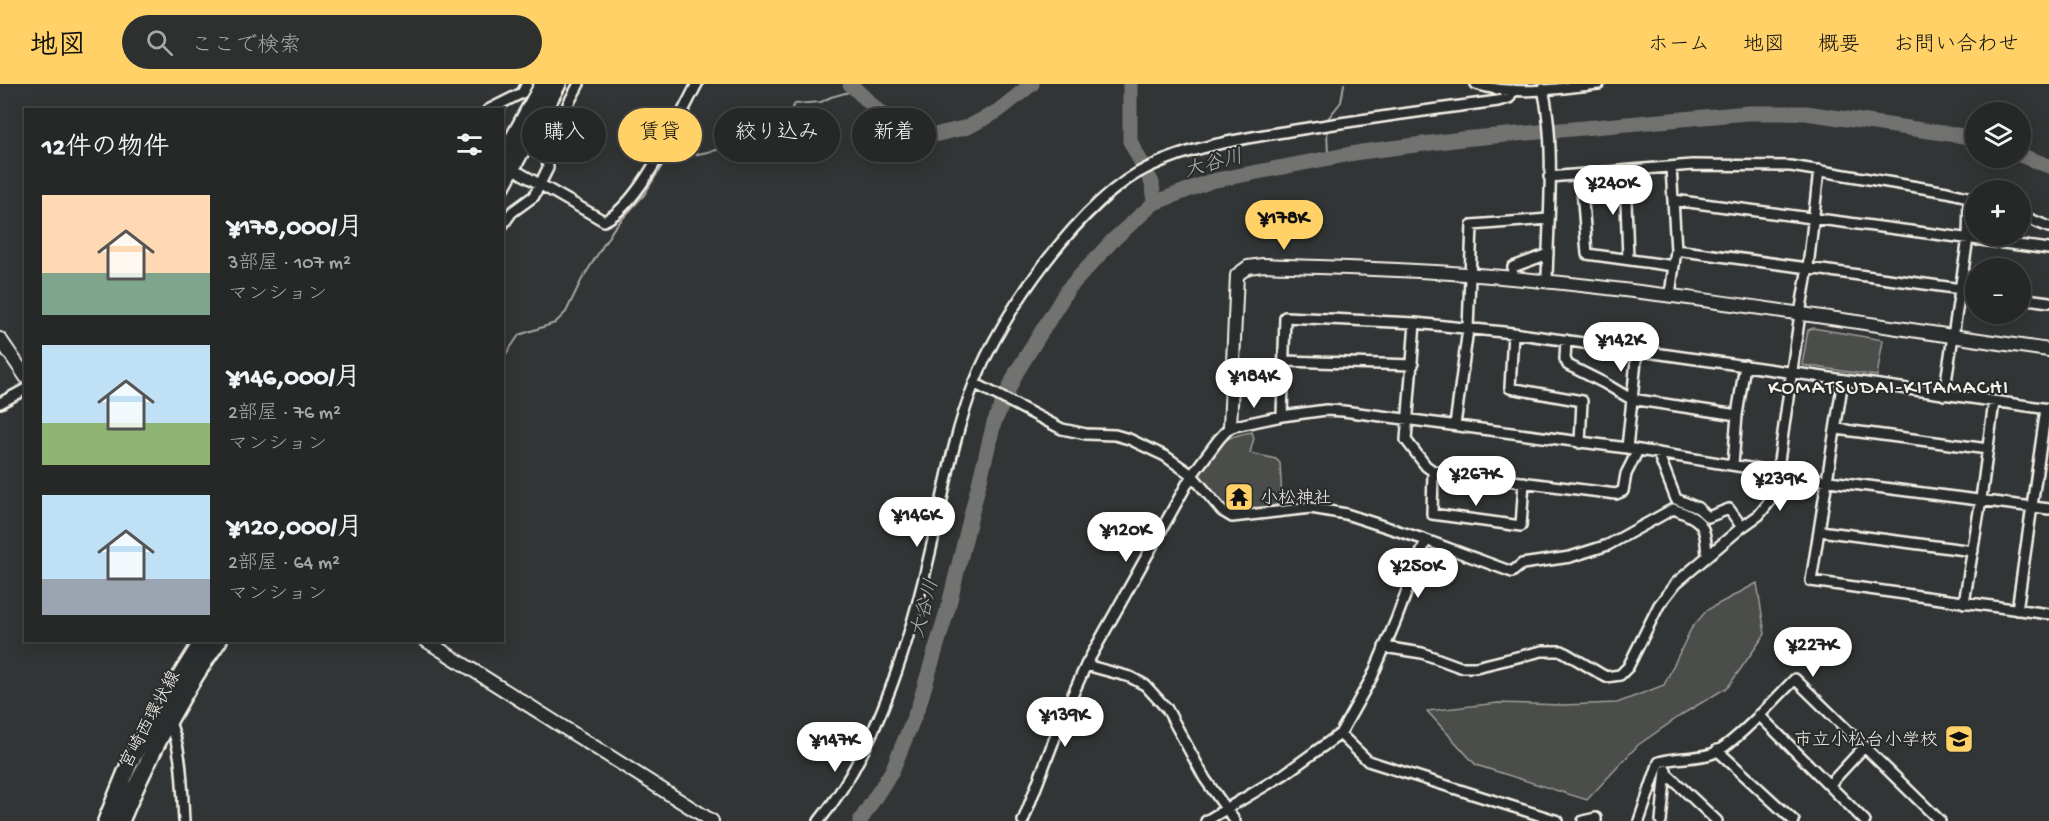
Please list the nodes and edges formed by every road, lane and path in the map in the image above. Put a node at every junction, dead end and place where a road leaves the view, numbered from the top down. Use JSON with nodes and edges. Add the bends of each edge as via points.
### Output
{"nodes":[{"id":1,"x":527,"y":84,"type":"edge"},
{"id":2,"x":543,"y":84,"type":"edge"},
{"id":3,"x":558,"y":84,"type":"edge"},
{"id":4,"x":579,"y":84,"type":"edge"},
{"id":5,"x":697,"y":84,"type":"edge"},
{"id":6,"x":1476,"y":84,"type":"edge"},
{"id":7,"x":1599,"y":84,"type":"edge"},
{"id":8,"x":1543,"y":89,"type":"junction"},
{"id":9,"x":1513,"y":90,"type":"junction"},
{"id":10,"x":492,"y":108,"type":"edge"},
{"id":11,"x":509,"y":166,"type":"edge"},
{"id":12,"x":1671,"y":167,"type":"junction"},
{"id":13,"x":1819,"y":170,"type":"junction"},
{"id":14,"x":1625,"y":172,"type":"junction"},
{"id":15,"x":1581,"y":176,"type":"junction"},
{"id":16,"x":1549,"y":177,"type":"junction"},
{"id":17,"x":504,"y":180,"type":"edge"},
{"id":18,"x":539,"y":184,"type":"junction"},
{"id":19,"x":1965,"y":197,"type":"edge"},
{"id":20,"x":1673,"y":200,"type":"junction"},
{"id":21,"x":1814,"y":218,"type":"junction"},
{"id":22,"x":1548,"y":219,"type":"junction"},
{"id":23,"x":2031,"y":220,"type":"edge"},
{"id":24,"x":504,"y":223,"type":"edge"},
{"id":25,"x":2049,"y":227,"type":"edge"},
{"id":26,"x":1965,"y":238,"type":"edge"},
{"id":27,"x":1967,"y":246,"type":"edge"},
{"id":28,"x":2027,"y":246,"type":"edge"},
{"id":29,"x":2049,"y":249,"type":"edge"},
{"id":30,"x":1676,"y":250,"type":"junction"},
{"id":31,"x":1548,"y":254,"type":"junction"},
{"id":32,"x":1628,"y":259,"type":"junction"},
{"id":33,"x":1674,"y":266,"type":"junction"},
{"id":34,"x":1808,"y":267,"type":"junction"},
{"id":35,"x":1470,"y":274,"type":"junction"},
{"id":36,"x":1512,"y":278,"type":"junction"},
{"id":37,"x":1547,"y":281,"type":"junction"},
{"id":38,"x":1960,"y":289,"type":"junction"},
{"id":39,"x":1965,"y":290,"type":"edge"},
{"id":40,"x":1670,"y":295,"type":"junction"},
{"id":41,"x":2031,"y":300,"type":"edge"},
{"id":42,"x":2049,"y":302,"type":"edge"},
{"id":43,"x":1800,"y":314,"type":"junction"},
{"id":44,"x":1415,"y":323,"type":"junction"},
{"id":45,"x":1468,"y":329,"type":"junction"},
{"id":46,"x":1513,"y":333,"type":"junction"},
{"id":47,"x":1953,"y":336,"type":"junction"},
{"id":48,"x":0,"y":339,"type":"edge"},
{"id":49,"x":1566,"y":340,"type":"junction"},
{"id":50,"x":2049,"y":350,"type":"edge"},
{"id":51,"x":1637,"y":351,"type":"junction"},
{"id":52,"x":1284,"y":361,"type":"junction"},
{"id":53,"x":1413,"y":365,"type":"junction"},
{"id":54,"x":1745,"y":365,"type":"junction"},
{"id":55,"x":1791,"y":373,"type":"junction"},
{"id":56,"x":24,"y":374,"type":"edge"},
{"id":57,"x":1843,"y":380,"type":"junction"},
{"id":58,"x":976,"y":385,"type":"junction"},
{"id":59,"x":24,"y":389,"type":"edge"},
{"id":60,"x":1944,"y":395,"type":"junction"},
{"id":61,"x":1631,"y":399,"type":"junction"},
{"id":62,"x":1994,"y":402,"type":"junction"},
{"id":63,"x":0,"y":403,"type":"edge"},
{"id":64,"x":2047,"y":409,"type":"edge"},
{"id":65,"x":1737,"y":415,"type":"junction"},
{"id":66,"x":1282,"y":416,"type":"junction"},
{"id":67,"x":1407,"y":418,"type":"junction"},
{"id":68,"x":1455,"y":425,"type":"junction"},
{"id":69,"x":1230,"y":427,"type":"junction"},
{"id":70,"x":1837,"y":429,"type":"junction"},
{"id":71,"x":1580,"y":443,"type":"junction"},
{"id":72,"x":1627,"y":448,"type":"junction"},
{"id":73,"x":1988,"y":449,"type":"junction"},
{"id":74,"x":1638,"y":450,"type":"junction"},
{"id":75,"x":1658,"y":453,"type":"junction"},
{"id":76,"x":1733,"y":464,"type":"junction"},
{"id":77,"x":1433,"y":471,"type":"junction"},
{"id":78,"x":1778,"y":472,"type":"junction"},
{"id":79,"x":1192,"y":475,"type":"junction"},
{"id":80,"x":1828,"y":481,"type":"junction"},
{"id":81,"x":1524,"y":482,"type":"junction"},
{"id":82,"x":1981,"y":499,"type":"junction"},
{"id":83,"x":2031,"y":506,"type":"junction"},
{"id":84,"x":2049,"y":509,"type":"edge"},
{"id":85,"x":1742,"y":527,"type":"junction"},
{"id":86,"x":1820,"y":531,"type":"junction"},
{"id":87,"x":1426,"y":540,"type":"junction"},
{"id":88,"x":1973,"y":551,"type":"junction"},
{"id":89,"x":1707,"y":556,"type":"junction"},
{"id":90,"x":1964,"y":603,"type":"junction"},
{"id":91,"x":2017,"y":610,"type":"junction"},
{"id":92,"x":2049,"y":614,"type":"edge"},
{"id":93,"x":202,"y":642,"type":"edge"},
{"id":94,"x":218,"y":642,"type":"edge"},
{"id":95,"x":428,"y":642,"type":"edge"},
{"id":96,"x":1384,"y":647,"type":"junction"},
{"id":97,"x":1086,"y":665,"type":"junction"},
{"id":98,"x":1759,"y":715,"type":"junction"},
{"id":99,"x":168,"y":719,"type":"junction"},
{"id":100,"x":1340,"y":734,"type":"junction"},
{"id":101,"x":1865,"y":747,"type":"junction"},
{"id":102,"x":1717,"y":750,"type":"junction"},
{"id":103,"x":1668,"y":759,"type":"junction"},
{"id":104,"x":1666,"y":773,"type":"junction"},
{"id":105,"x":1829,"y":785,"type":"junction"},
{"id":106,"x":1227,"y":808,"type":"junction"},
{"id":107,"x":1860,"y":819,"type":"edge"},
{"id":108,"x":106,"y":821,"type":"edge"},
{"id":109,"x":121,"y":821,"type":"edge"},
{"id":110,"x":184,"y":821,"type":"edge"},
{"id":111,"x":712,"y":821,"type":"edge"},
{"id":112,"x":819,"y":821,"type":"edge"},
{"id":113,"x":1023,"y":821,"type":"edge"},
{"id":114,"x":1206,"y":821,"type":"edge"},
{"id":115,"x":1235,"y":821,"type":"edge"},
{"id":116,"x":1558,"y":821,"type":"edge"},
{"id":117,"x":1583,"y":821,"type":"edge"},
{"id":118,"x":1596,"y":821,"type":"edge"},
{"id":119,"x":1639,"y":821,"type":"edge"},
{"id":120,"x":1660,"y":821,"type":"edge"},
{"id":121,"x":1717,"y":821,"type":"edge"},
{"id":122,"x":1794,"y":821,"type":"edge"},
{"id":123,"x":1940,"y":821,"type":"edge"}],
"edges":[{"from":1,"to":10,"type":"street","via":[[522,93]]},
{"from":2,"to":11,"type":"main road"},
{"from":3,"to":11,"type":"main road"},
{"from":4,"to":18,"type":"street","via":[[568,104],[567,117],[549,146],[548,168]]},
{"from":5,"to":18,"type":"street","via":[[642,185],[613,217],[604,221]]},
{"from":6,"to":9,"type":"street"},
{"from":7,"to":8,"type":"street"},
{"from":8,"to":9,"type":"street"},
{"from":8,"to":16,"type":"street"},
{"from":9,"to":58,"type":"street","via":[[1509,98],[1498,101],[1218,143],[1184,152],[1132,176],[1086,215],[1023,292],[983,363]]},
{"from":11,"to":17,"type":"main road"},
{"from":11,"to":18,"type":"street"},
{"from":12,"to":13,"type":"street","via":[[1764,165]]},
{"from":12,"to":14,"type":"street"},
{"from":12,"to":20,"type":"street"},
{"from":13,"to":19,"type":"street"},
{"from":13,"to":21,"type":"street"},
{"from":14,"to":15,"type":"street"},
{"from":14,"to":32,"type":"street"},
{"from":15,"to":16,"type":"street"},
{"from":15,"to":32,"type":"street","via":[[1587,254]]},
{"from":16,"to":22,"type":"street"},
{"from":18,"to":24,"type":"street","via":[[534,196]]},
{"from":20,"to":21,"type":"street"},
{"from":20,"to":30,"type":"street"},
{"from":21,"to":26,"type":"street"},
{"from":21,"to":34,"type":"street"},
{"from":22,"to":31,"type":"street"},
{"from":22,"to":35,"type":"street","via":[[1472,225]]},
{"from":23,"to":25,"type":"street"},
{"from":27,"to":38,"type":"street"},
{"from":28,"to":29,"type":"street"},
{"from":30,"to":33,"type":"street"},
{"from":30,"to":34,"type":"street"},
{"from":31,"to":36,"type":"street","via":[[1514,267]]},
{"from":31,"to":37,"type":"street"},
{"from":32,"to":33,"type":"street"},
{"from":33,"to":40,"type":"street"},
{"from":34,"to":38,"type":"street"},
{"from":34,"to":43,"type":"street"},
{"from":35,"to":36,"type":"street"},
{"from":35,"to":45,"type":"street"},
{"from":35,"to":69,"type":"street","via":[[1248,267],[1237,275]]},
{"from":36,"to":37,"type":"street"},
{"from":37,"to":40,"type":"street"},
{"from":38,"to":39,"type":"street"},
{"from":38,"to":47,"type":"street"},
{"from":40,"to":43,"type":"street"},
{"from":41,"to":42,"type":"street"},
{"from":43,"to":47,"type":"street"},
{"from":43,"to":55,"type":"street"},
{"from":44,"to":45,"type":"street"},
{"from":44,"to":52,"type":"street","via":[[1285,317]]},
{"from":44,"to":53,"type":"street"},
{"from":45,"to":46,"type":"street"},
{"from":45,"to":68,"type":"street"},
{"from":46,"to":49,"type":"street"},
{"from":46,"to":71,"type":"street","via":[[1510,388],[1582,401]]},
{"from":47,"to":50,"type":"street"},
{"from":47,"to":60,"type":"street"},
{"from":48,"to":56,"type":"street"},
{"from":49,"to":51,"type":"street"},
{"from":49,"to":61,"type":"street","via":[[1568,365]]},
{"from":51,"to":54,"type":"street"},
{"from":51,"to":61,"type":"street"},
{"from":52,"to":53,"type":"street"},
{"from":52,"to":66,"type":"street"},
{"from":53,"to":67,"type":"street"},
{"from":54,"to":55,"type":"street"},
{"from":54,"to":65,"type":"street"},
{"from":55,"to":57,"type":"street"},
{"from":55,"to":78,"type":"street"},
{"from":57,"to":60,"type":"street"},
{"from":57,"to":70,"type":"street"},
{"from":58,"to":79,"type":"street","via":[[1062,429],[1129,439],[1165,456]]},
{"from":58,"to":112,"type":"street","via":[[955,445],[904,651],[854,768]]},
{"from":59,"to":63,"type":"street"},
{"from":60,"to":62,"type":"street"},
{"from":61,"to":65,"type":"street"},
{"from":61,"to":72,"type":"street"},
{"from":62,"to":64,"type":"street"},
{"from":62,"to":73,"type":"street"},
{"from":64,"to":83,"type":"street"},
{"from":65,"to":76,"type":"street"},
{"from":66,"to":67,"type":"street","via":[[1326,410]]},
{"from":66,"to":69,"type":"street"},
{"from":67,"to":68,"type":"street"},
{"from":67,"to":77,"type":"street","via":[[1406,440]]},
{"from":68,"to":71,"type":"street"},
{"from":69,"to":79,"type":"street"},
{"from":70,"to":73,"type":"street"},
{"from":70,"to":80,"type":"street"},
{"from":71,"to":72,"type":"street"},
{"from":72,"to":74,"type":"street"},
{"from":73,"to":82,"type":"street"},
{"from":74,"to":75,"type":"street"},
{"from":74,"to":81,"type":"street","via":[[1626,474],[1623,491],[1616,494]]},
{"from":75,"to":76,"type":"street"},
{"from":75,"to":85,"type":"street","via":[[1676,499],[1708,517],[1729,508]]},
{"from":76,"to":78,"type":"street"},
{"from":77,"to":81,"type":"street"},
{"from":77,"to":81,"type":"street","via":[[1432,514],[1521,526]]},
{"from":78,"to":80,"type":"street"},
{"from":78,"to":85,"type":"street","via":[[1774,496],[1767,507]]},
{"from":79,"to":87,"type":"street","via":[[1232,518],[1311,508],[1346,514]]},
{"from":79,"to":97,"type":"street"},
{"from":80,"to":82,"type":"street"},
{"from":80,"to":86,"type":"street"},
{"from":82,"to":83,"type":"street"},
{"from":82,"to":88,"type":"street"},
{"from":83,"to":84,"type":"street"},
{"from":83,"to":91,"type":"street"},
{"from":85,"to":89,"type":"street"},
{"from":86,"to":88,"type":"street"},
{"from":86,"to":90,"type":"street","via":[[1811,581]]},
{"from":87,"to":89,"type":"street","via":[[1512,572],[1522,564],[1608,544],[1673,509],[1694,517],[1705,531]]},
{"from":87,"to":96,"type":"street"},
{"from":88,"to":90,"type":"street"},
{"from":89,"to":96,"type":"street","via":[[1659,605],[1628,667],[1620,675],[1606,677],[1562,651],[1542,651],[1476,668],[1460,668],[1422,653]]},
{"from":90,"to":91,"type":"street"},
{"from":91,"to":92,"type":"street"},
{"from":93,"to":108,"type":"main road","name":"宮崎西環状線","via":[[130,762]]},
{"from":94,"to":99,"type":"main road","name":"宮崎西環状線"},
{"from":95,"to":111,"type":"street"},
{"from":96,"to":100,"type":"street"},
{"from":97,"to":106,"type":"street","via":[[1145,685],[1167,709],[1205,779]]},
{"from":97,"to":113,"type":"street"},
{"from":98,"to":101,"type":"street","via":[[1795,679]]},
{"from":98,"to":102,"type":"street"},
{"from":98,"to":105,"type":"street"},
{"from":99,"to":109,"type":"main road","name":"宮崎西環状線"},
{"from":99,"to":110,"type":"street","via":[[179,747]]},
{"from":100,"to":106,"type":"street","via":[[1283,775]]},
{"from":100,"to":116,"type":"street","via":[[1368,761]]},
{"from":101,"to":105,"type":"street"},
{"from":101,"to":123,"type":"street"},
{"from":102,"to":103,"type":"street","via":[[1712,754]]},
{"from":102,"to":122,"type":"street"},
{"from":103,"to":104,"type":"street"},
{"from":103,"to":119,"type":"street","via":[[1659,762]]},
{"from":104,"to":120,"type":"street"},
{"from":104,"to":121,"type":"street"},
{"from":105,"to":107,"type":"street"},
{"from":106,"to":114,"type":"street"},
{"from":106,"to":115,"type":"street"},
{"from":117,"to":118,"type":"street"}]}
